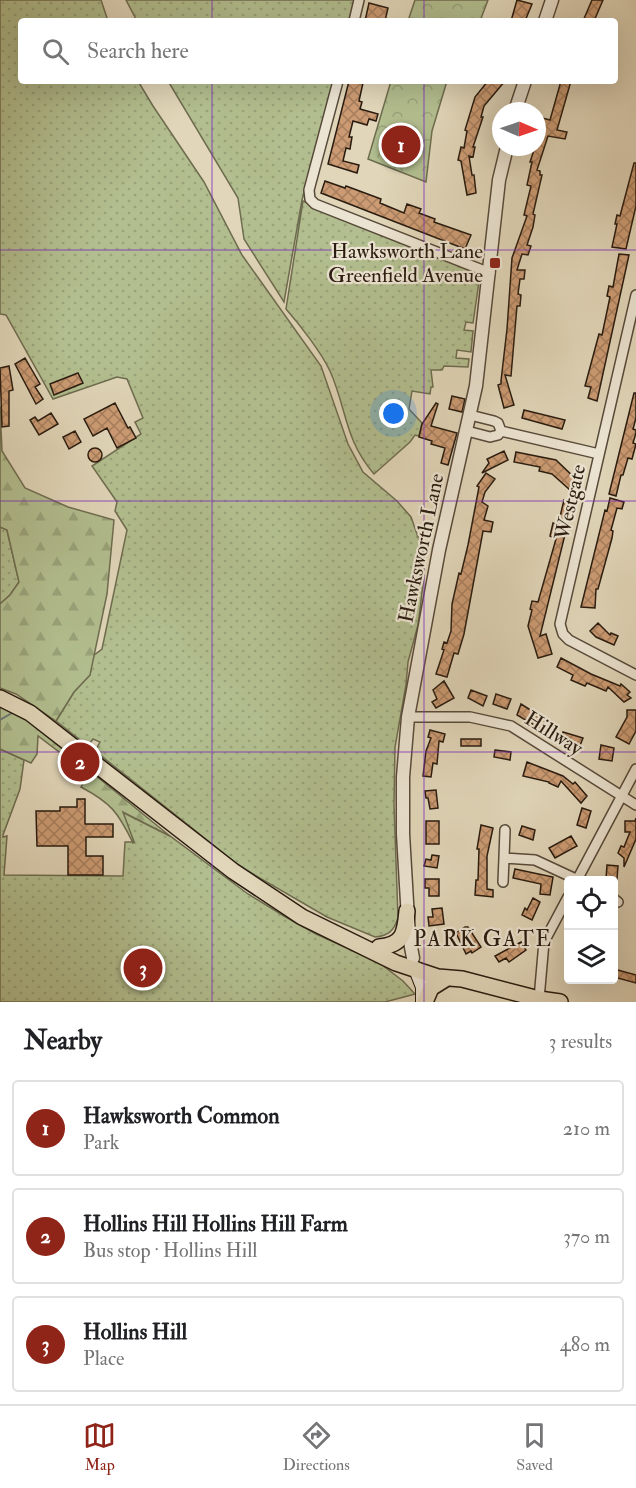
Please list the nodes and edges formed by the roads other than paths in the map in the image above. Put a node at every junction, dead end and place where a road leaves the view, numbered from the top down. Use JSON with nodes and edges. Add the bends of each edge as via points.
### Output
{"nodes":[{"id":1,"x":359,"y":0,"type":"edge"},
{"id":2,"x":552,"y":0,"type":"edge"},
{"id":3,"x":355,"y":18,"type":"edge"},
{"id":4,"x":546,"y":18,"type":"edge"},
{"id":5,"x":337,"y":84,"type":"edge"},
{"id":6,"x":524,"y":84,"type":"edge"},
{"id":7,"x":518,"y":102,"type":"edge"},
{"id":8,"x":505,"y":156,"type":"edge"},
{"id":9,"x":489,"y":273,"type":"junction"},
{"id":10,"x":636,"y":295,"type":"edge"},
{"id":11,"x":470,"y":415,"type":"junction"},
{"id":12,"x":467,"y":431,"type":"junction"},
{"id":13,"x":501,"y":431,"type":"junction"},
{"id":14,"x":599,"y":454,"type":"junction"},
{"id":15,"x":636,"y":675,"type":"edge"},
{"id":16,"x":0,"y":698,"type":"edge"},
{"id":17,"x":408,"y":717,"type":"junction"},
{"id":18,"x":636,"y":769,"type":"edge"},
{"id":19,"x":622,"y":796,"type":"junction"},
{"id":20,"x":636,"y":805,"type":"edge"},
{"id":21,"x":505,"y":830,"type":"dead end"},
{"id":22,"x":504,"y":858,"type":"junction"},
{"id":23,"x":569,"y":876,"type":"edge"},
{"id":24,"x":580,"y":876,"type":"edge"},
{"id":25,"x":503,"y":882,"type":"dead end"},
{"id":26,"x":564,"y":904,"type":"edge"},
{"id":27,"x":407,"y":910,"type":"junction"},
{"id":28,"x":355,"y":943,"type":"junction"},
{"id":29,"x":379,"y":947,"type":"junction"},
{"id":30,"x":415,"y":964,"type":"junction"},
{"id":31,"x":455,"y":979,"type":"junction"},
{"id":32,"x":540,"y":1000,"type":"edge"},
{"id":33,"x":424,"y":1002,"type":"edge"},
{"id":34,"x":560,"y":1002,"type":"edge"}],
"edges":[{"from":1,"to":3,"type":"street"},
{"from":2,"to":4,"type":"street"},
{"from":5,"to":9,"type":"street","via":[[309,190],[310,199]]},
{"from":6,"to":7,"type":"street"},
{"from":8,"to":9,"type":"street","name":"Hawksworth Lane"},
{"from":9,"to":11,"type":"street","name":"Hawksworth Lane"},
{"from":10,"to":14,"type":"street","name":"Westgate"},
{"from":11,"to":12,"type":"street","name":"Hawksworth Lane"},
{"from":11,"to":13,"type":"street","via":[[498,423]]},
{"from":12,"to":13,"type":"street","via":[[490,437]]},
{"from":12,"to":17,"type":"street","name":"Hawksworth Lane","via":[[439,550]]},
{"from":13,"to":14,"type":"street"},
{"from":14,"to":15,"type":"street","name":"Westgate","via":[[560,624],[569,640]]},
{"from":16,"to":28,"type":"main road","via":[[30,713],[233,871],[302,917]]},
{"from":17,"to":19,"type":"street","name":"Hillway","via":[[470,717],[511,726]]},
{"from":17,"to":27,"type":"street","name":"Hawksworth Lane","via":[[403,777]]},
{"from":18,"to":19,"type":"street"},
{"from":19,"to":20,"type":"street","name":"Hillway"},
{"from":19,"to":24,"type":"street"},
{"from":21,"to":22,"type":"street"},
{"from":22,"to":23,"type":"street","via":[[535,860]]},
{"from":22,"to":25,"type":"street"},
{"from":26,"to":32,"type":"street","via":[[544,942]]},
{"from":27,"to":29,"type":"main road","via":[[401,939]]},
{"from":27,"to":30,"type":"street","name":"Hawksworth Lane"},
{"from":28,"to":29,"type":"main road"},
{"from":28,"to":30,"type":"main road","via":[[396,963]]},
{"from":29,"to":30,"type":"main road"},
{"from":30,"to":31,"type":"main road","via":[[453,974]]},
{"from":30,"to":33,"type":"main road"},
{"from":31,"to":32,"type":"main road"},
{"from":31,"to":33,"type":"main road","via":[[431,988]]},
{"from":32,"to":34,"type":"main road"}]}
